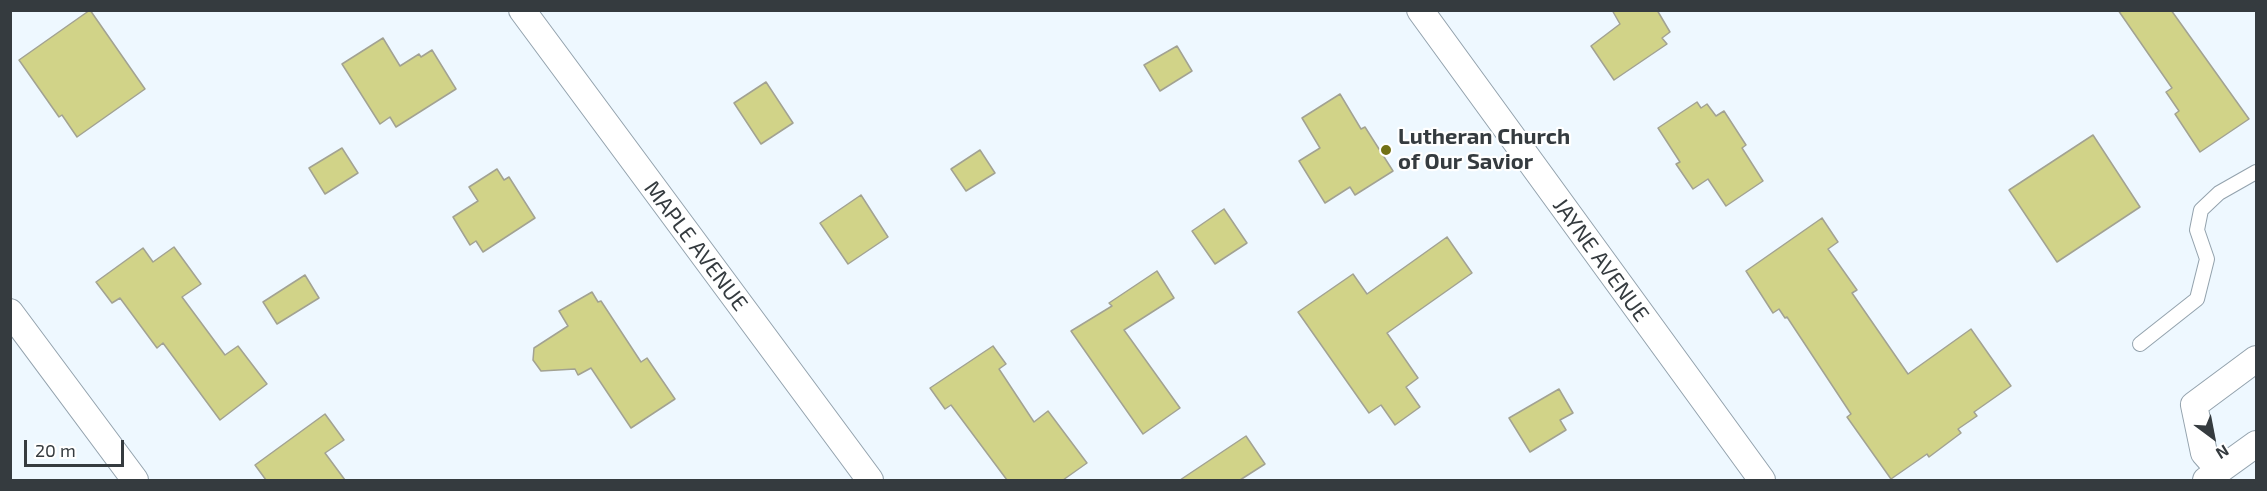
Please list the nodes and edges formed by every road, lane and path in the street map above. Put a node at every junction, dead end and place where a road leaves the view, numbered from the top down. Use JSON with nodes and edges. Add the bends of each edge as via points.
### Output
{"nodes":[{"id":1,"x":522,"y":10,"type":"edge"},
{"id":2,"x":1420,"y":10,"type":"edge"},
{"id":3,"x":2256,"y":172,"type":"edge"},
{"id":4,"x":10,"y":312,"type":"edge"},
{"id":5,"x":2140,"y":344,"type":"dead end"},
{"id":6,"x":2256,"y":359,"type":"edge"},
{"id":7,"x":2256,"y":444,"type":"edge"},
{"id":8,"x":2212,"y":475,"type":"edge"},
{"id":9,"x":135,"y":480,"type":"edge"},
{"id":10,"x":870,"y":480,"type":"edge"},
{"id":11,"x":1762,"y":480,"type":"edge"}],
"edges":[{"from":1,"to":10,"type":"street","name":"MAPLE AVENUE"},
{"from":2,"to":11,"type":"street","name":"JAYNE AVENUE"},
{"from":3,"to":5,"type":"lane","via":[[2219,193],[2201,210],[2197,230],[2207,259],[2197,299]]},
{"from":4,"to":9,"type":"street"},
{"from":6,"to":8,"type":"street","via":[[2194,405]]},
{"from":7,"to":8,"type":"street"}]}
